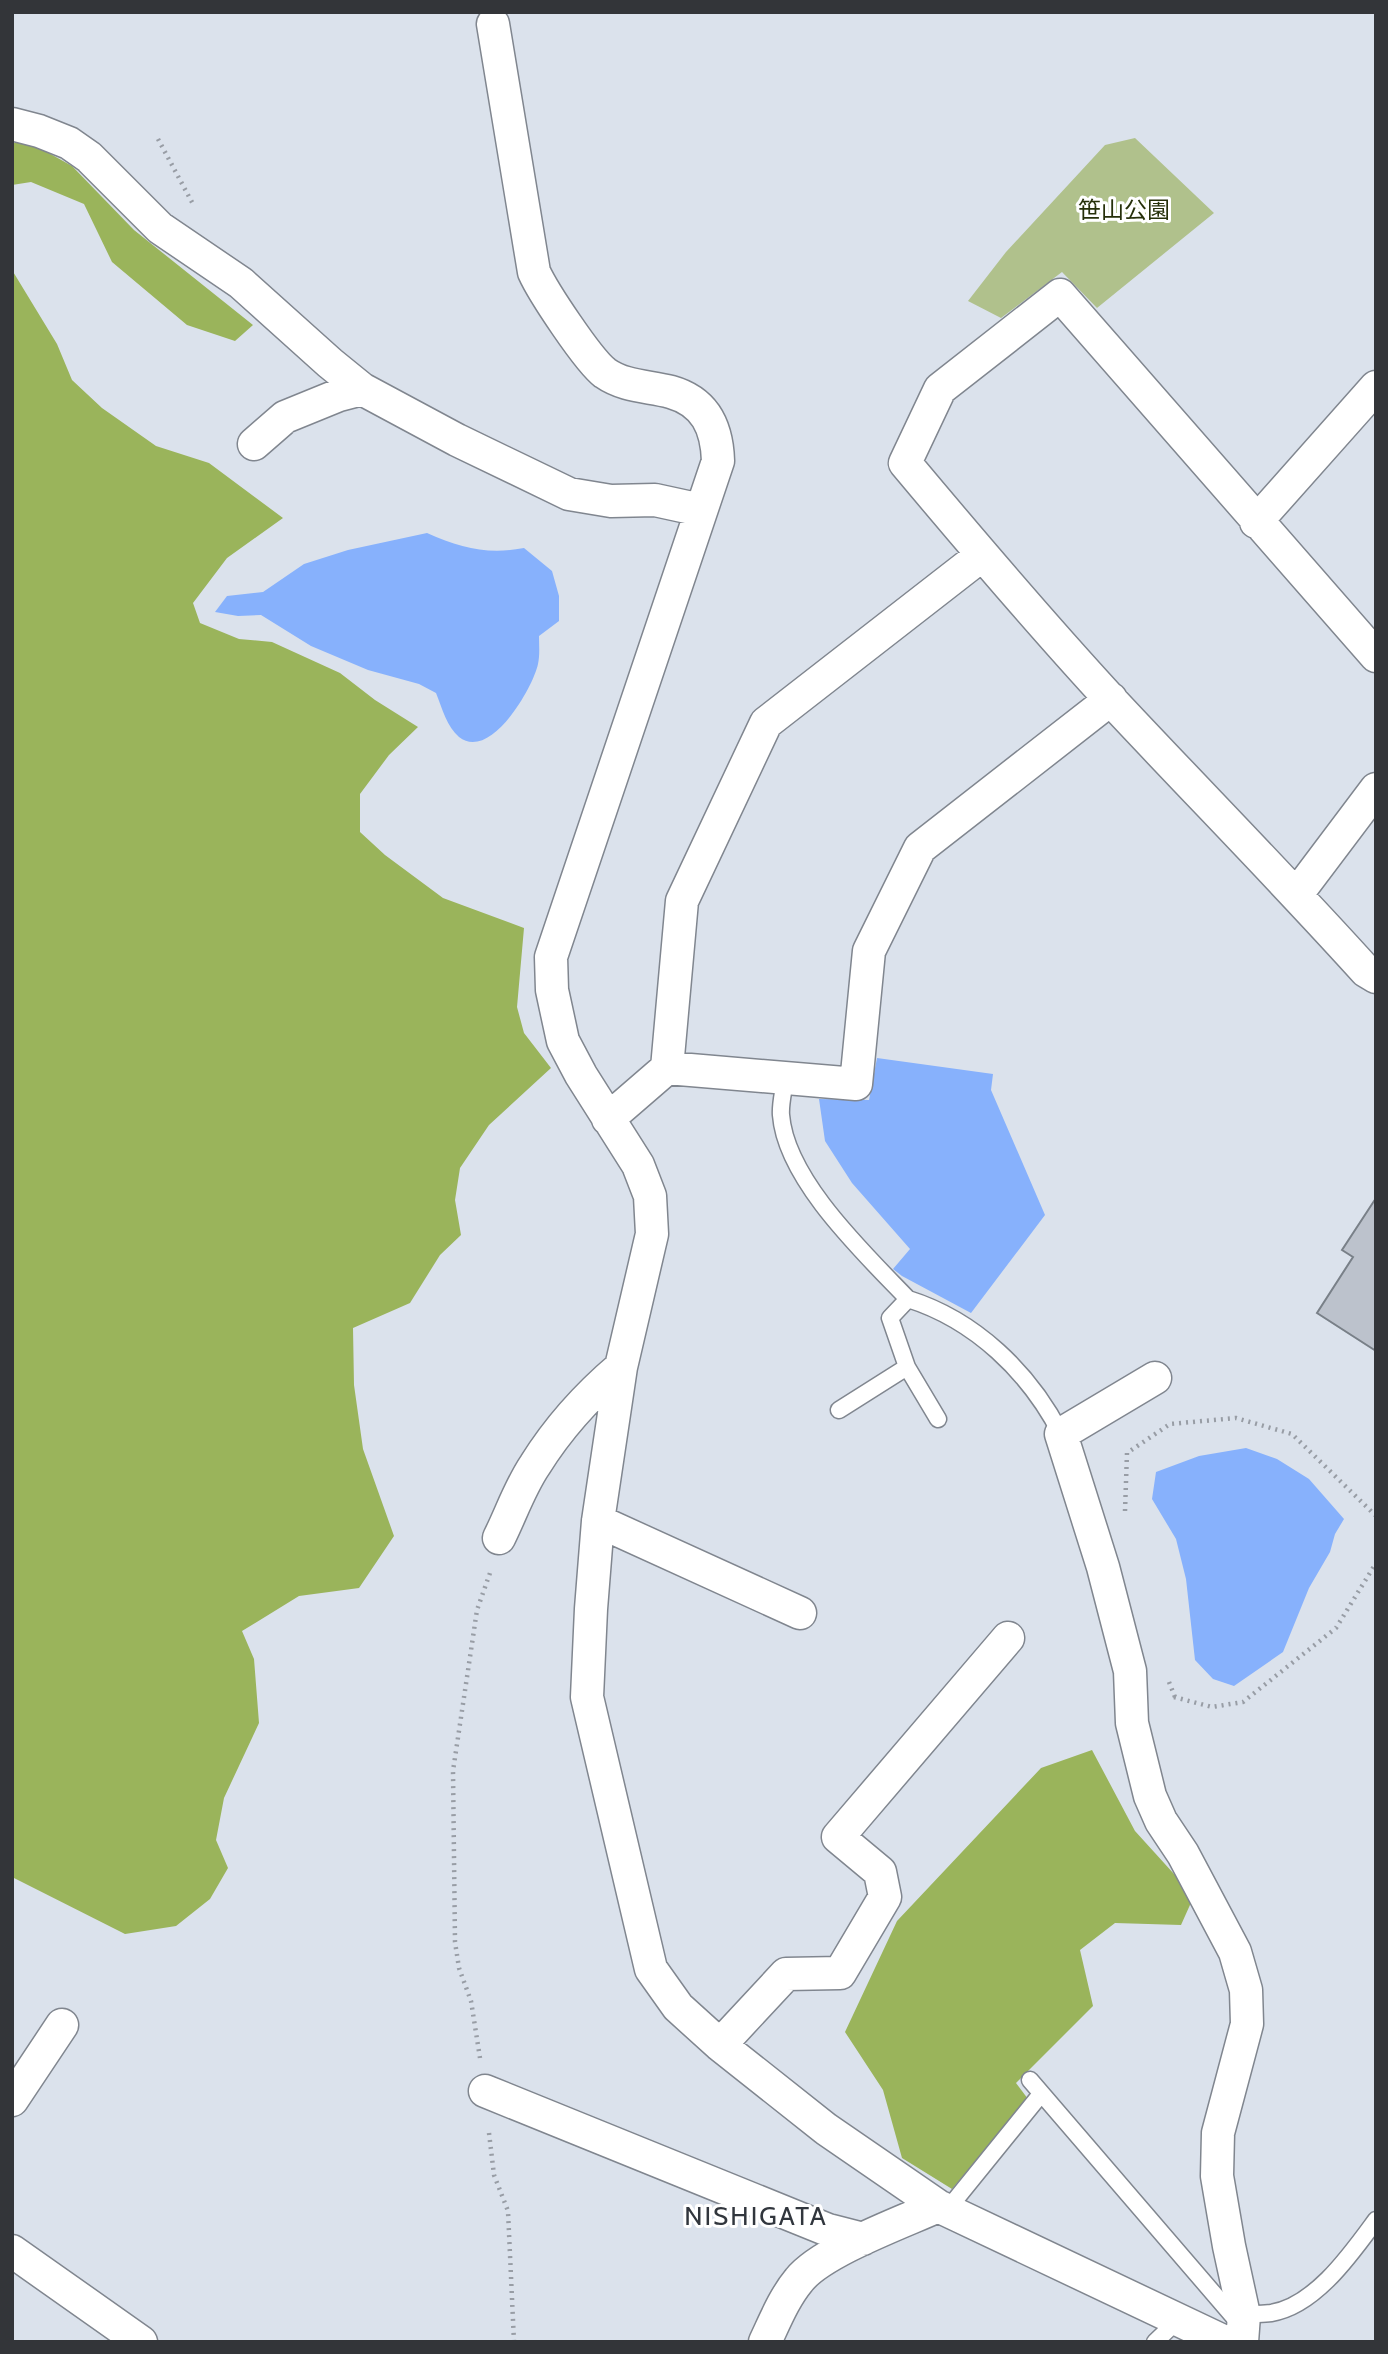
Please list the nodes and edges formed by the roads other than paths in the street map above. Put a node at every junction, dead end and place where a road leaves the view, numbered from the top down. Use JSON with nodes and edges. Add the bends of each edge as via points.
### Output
{"nodes":[{"id":1,"x":493,"y":24,"type":"dead end"},
{"id":2,"x":12,"y":124,"type":"edge"},
{"id":3,"x":1376,"y":387,"type":"edge"},
{"id":4,"x":362,"y":389,"type":"junction"},
{"id":5,"x":254,"y":444,"type":"dead end"},
{"id":6,"x":701,"y":510,"type":"junction"},
{"id":7,"x":1256,"y":522,"type":"junction"},
{"id":8,"x":982,"y":555,"type":"junction"},
{"id":9,"x":1376,"y":656,"type":"edge"},
{"id":10,"x":1111,"y":699,"type":"junction"},
{"id":11,"x":1376,"y":789,"type":"edge"},
{"id":12,"x":1297,"y":894,"type":"junction"},
{"id":13,"x":1376,"y":977,"type":"edge"},
{"id":14,"x":667,"y":1068,"type":"junction"},
{"id":15,"x":785,"y":1078,"type":"junction"},
{"id":16,"x":608,"y":1119,"type":"junction"},
{"id":17,"x":908,"y":1299,"type":"junction"},
{"id":18,"x":621,"y":1367,"type":"junction"},
{"id":19,"x":906,"y":1367,"type":"junction"},
{"id":20,"x":1155,"y":1378,"type":"dead end"},
{"id":21,"x":839,"y":1410,"type":"dead end"},
{"id":22,"x":938,"y":1419,"type":"dead end"},
{"id":23,"x":1061,"y":1434,"type":"junction"},
{"id":24,"x":598,"y":1521,"type":"junction"},
{"id":25,"x":499,"y":1538,"type":"road end"},
{"id":26,"x":800,"y":1613,"type":"dead end"},
{"id":27,"x":1008,"y":1638,"type":"dead end"},
{"id":28,"x":62,"y":2025,"type":"dead end"},
{"id":29,"x":720,"y":2045,"type":"junction"},
{"id":30,"x":1030,"y":2080,"type":"dead end"},
{"id":31,"x":485,"y":2091,"type":"road end"},
{"id":32,"x":1041,"y":2094,"type":"junction"},
{"id":33,"x":12,"y":2100,"type":"edge"},
{"id":34,"x":943,"y":2208,"type":"junction"},
{"id":35,"x":1376,"y":2220,"type":"edge"},
{"id":36,"x":863,"y":2239,"type":"junction"},
{"id":37,"x":12,"y":2251,"type":"edge"},
{"id":38,"x":1178,"y":2320,"type":"junction"},
{"id":39,"x":1239,"y":2331,"type":"edge"},
{"id":40,"x":141,"y":2342,"type":"edge"},
{"id":41,"x":765,"y":2342,"type":"edge"},
{"id":42,"x":1155,"y":2342,"type":"edge"}],
"edges":[{"from":1,"to":6,"type":"street","via":[[534,272],[541,289],[604,372],[690,401],[712,424],[718,461]]},
{"from":2,"to":4,"type":"street","via":[[69,143],[89,157],[160,228],[242,283]]},
{"from":3,"to":7,"type":"street"},
{"from":4,"to":5,"type":"street","via":[[285,417]]},
{"from":4,"to":6,"type":"street","via":[[569,494],[611,501],[655,500]]},
{"from":6,"to":16,"type":"street","via":[[551,957],[552,990],[563,1041]]},
{"from":7,"to":8,"type":"street","via":[[1060,295],[940,389],[905,463]]},
{"from":7,"to":9,"type":"street"},
{"from":8,"to":10,"type":"street"},
{"from":8,"to":14,"type":"street","via":[[766,723],[682,901]]},
{"from":10,"to":12,"type":"street"},
{"from":10,"to":15,"type":"street","via":[[920,848],[869,950],[856,1084]]},
{"from":11,"to":12,"type":"street"},
{"from":12,"to":13,"type":"street"},
{"from":14,"to":15,"type":"street"},
{"from":14,"to":16,"type":"street"},
{"from":15,"to":17,"type":"lane","via":[[781,1115],[793,1160],[842,1230]]},
{"from":16,"to":18,"type":"street","via":[[638,1165],[650,1196],[652,1234]]},
{"from":17,"to":19,"type":"lane","via":[[890,1318]]},
{"from":17,"to":23,"type":"lane","via":[[970,1328],[1021,1374],[1046,1405]]},
{"from":18,"to":24,"type":"street"},
{"from":18,"to":25,"type":"street","via":[[556,1433],[533,1467]]},
{"from":19,"to":21,"type":"lane"},
{"from":19,"to":22,"type":"lane"},
{"from":20,"to":23,"type":"street"},
{"from":23,"to":39,"type":"street","via":[[1130,1671],[1132,1723],[1150,1796],[1236,1952],[1246,1990],[1247,2024],[1218,2133],[1217,2176]]},
{"from":24,"to":26,"type":"street"},
{"from":24,"to":29,"type":"street","via":[[587,1697],[651,1969],[678,2007]]},
{"from":27,"to":29,"type":"street","via":[[838,1837],[880,1872],[885,1897],[840,1973],[786,1974]]},
{"from":28,"to":33,"type":"street"},
{"from":29,"to":34,"type":"street","via":[[826,2129]]},
{"from":30,"to":32,"type":"lane"},
{"from":31,"to":36,"type":"street","via":[[828,2230]]},
{"from":32,"to":34,"type":"lane"},
{"from":32,"to":39,"type":"lane"},
{"from":34,"to":36,"type":"street"},
{"from":34,"to":38,"type":"street"},
{"from":35,"to":39,"type":"lane","via":[[1352,2254],[1310,2297]]},
{"from":36,"to":41,"type":"street","via":[[800,2278]]},
{"from":37,"to":40,"type":"street"},
{"from":38,"to":39,"type":"street"},
{"from":38,"to":42,"type":"lane"}]}
